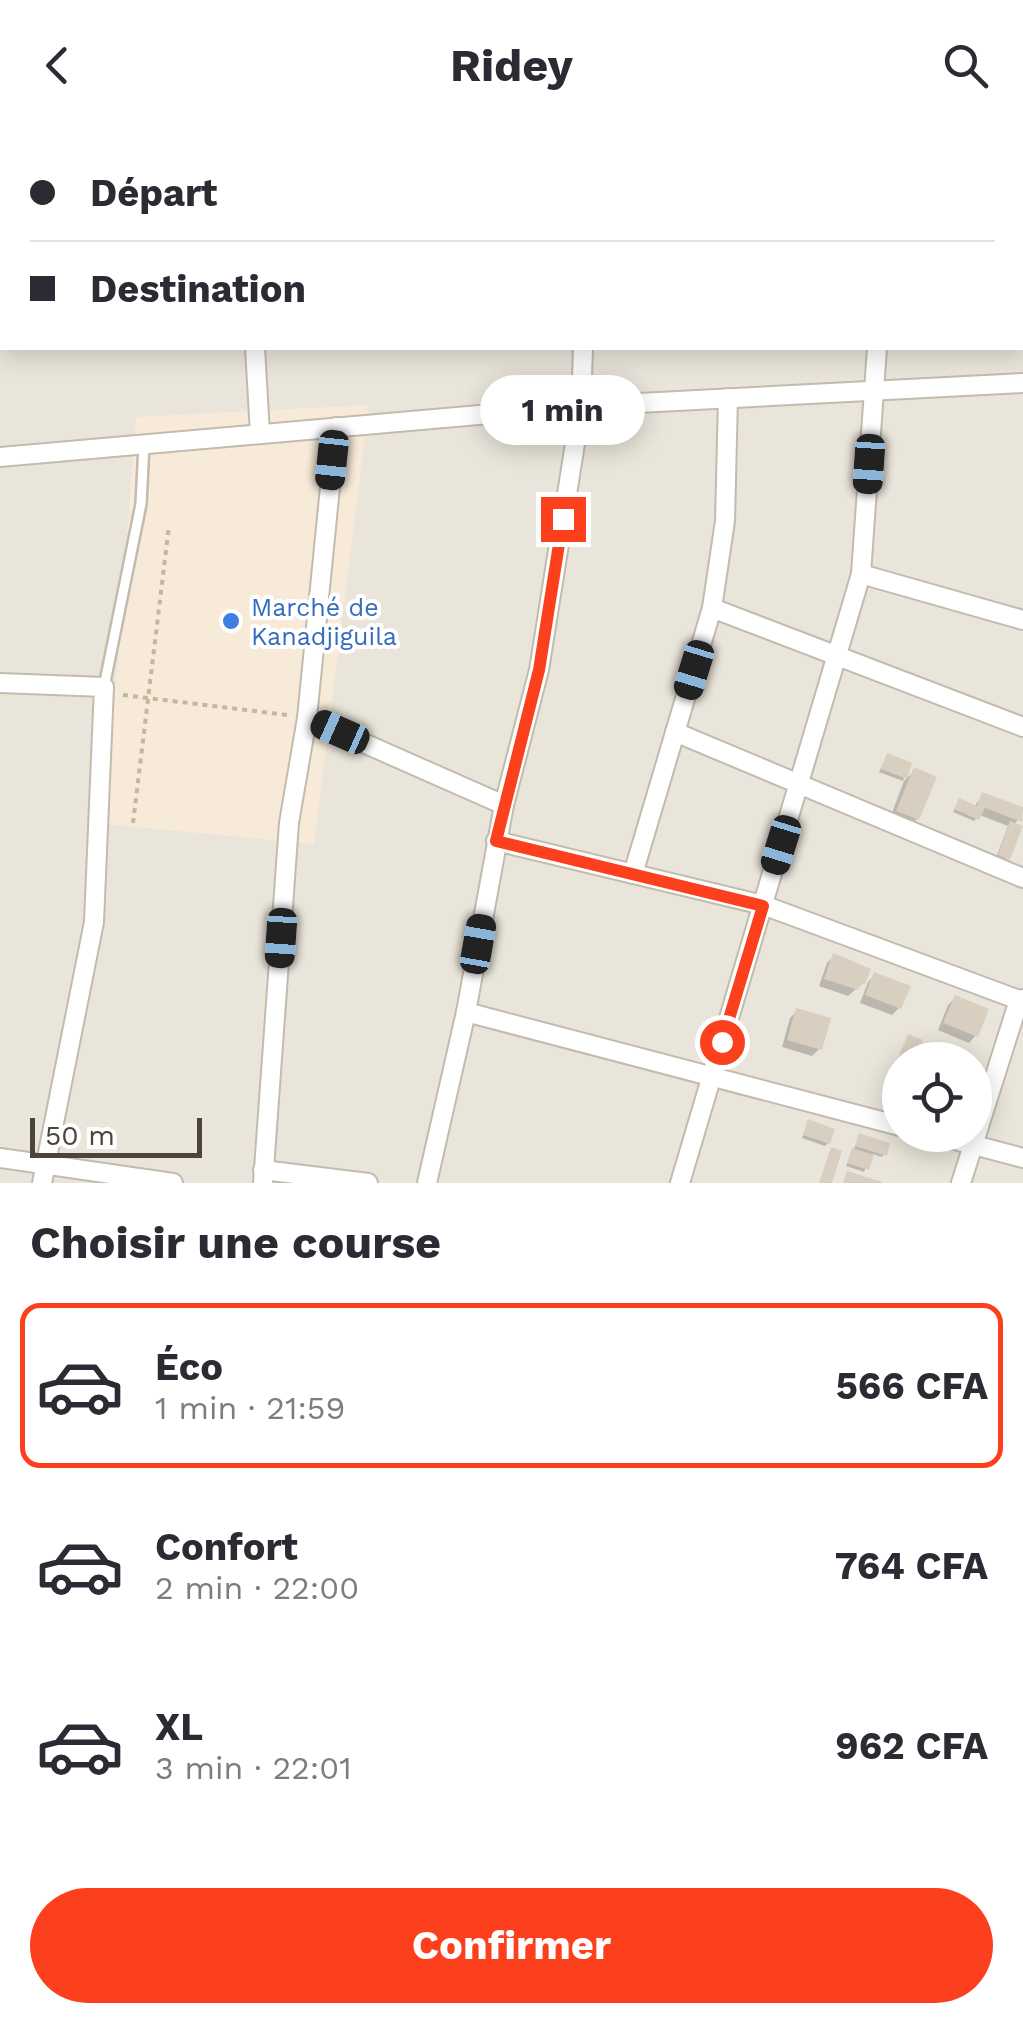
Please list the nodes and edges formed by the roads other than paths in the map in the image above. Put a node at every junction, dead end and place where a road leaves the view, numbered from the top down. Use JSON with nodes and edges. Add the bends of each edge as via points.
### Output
{"nodes":[{"id":1,"x":255,"y":350,"type":"edge"},
{"id":2,"x":583,"y":350,"type":"edge"},
{"id":3,"x":877,"y":350,"type":"edge"},
{"id":4,"x":1023,"y":383,"type":"edge"},
{"id":5,"x":874,"y":391,"type":"junction"},
{"id":6,"x":728,"y":398,"type":"junction"},
{"id":7,"x":580,"y":406,"type":"junction"},
{"id":8,"x":336,"y":427,"type":"junction"},
{"id":9,"x":260,"y":434,"type":"junction"},
{"id":10,"x":144,"y":444,"type":"junction"},
{"id":11,"x":0,"y":457,"type":"edge"},
{"id":12,"x":861,"y":574,"type":"junction"},
{"id":13,"x":712,"y":608,"type":"junction"},
{"id":14,"x":1023,"y":620,"type":"edge"},
{"id":15,"x":836,"y":656,"type":"junction"},
{"id":16,"x":0,"y":683,"type":"edge"},
{"id":17,"x":103,"y":690,"type":"junction"},
{"id":18,"x":307,"y":718,"type":"junction"},
{"id":19,"x":1023,"y":727,"type":"edge"},
{"id":20,"x":675,"y":732,"type":"junction"},
{"id":21,"x":799,"y":784,"type":"junction"},
{"id":22,"x":504,"y":805,"type":"junction"},
{"id":23,"x":496,"y":841,"type":"junction"},
{"id":24,"x":633,"y":874,"type":"junction"},
{"id":25,"x":1023,"y":878,"type":"edge"},
{"id":26,"x":763,"y":906,"type":"junction"},
{"id":27,"x":1021,"y":1000,"type":"edge"},
{"id":28,"x":466,"y":1012,"type":"junction"},
{"id":29,"x":712,"y":1076,"type":"junction"},
{"id":30,"x":992,"y":1089,"type":"edge"},
{"id":31,"x":882,"y":1121,"type":"edge"},
{"id":32,"x":992,"y":1150,"type":"edge"},
{"id":33,"x":972,"y":1152,"type":"edge"},
{"id":34,"x":0,"y":1158,"type":"edge"},
{"id":35,"x":1023,"y":1158,"type":"edge"},
{"id":36,"x":43,"y":1175,"type":"edge"},
{"id":37,"x":263,"y":1176,"type":"edge"},
{"id":38,"x":173,"y":1183,"type":"edge"},
{"id":39,"x":368,"y":1183,"type":"edge"},
{"id":40,"x":427,"y":1183,"type":"edge"},
{"id":41,"x":680,"y":1183,"type":"edge"},
{"id":42,"x":962,"y":1183,"type":"edge"}],
"edges":[{"from":1,"to":9,"type":"street"},
{"from":2,"to":7,"type":"street"},
{"from":3,"to":5,"type":"street"},
{"from":4,"to":5,"type":"street"},
{"from":5,"to":6,"type":"street"},
{"from":5,"to":12,"type":"street"},
{"from":6,"to":7,"type":"street"},
{"from":6,"to":13,"type":"street","via":[[725,521]]},
{"from":7,"to":8,"type":"street"},
{"from":7,"to":22,"type":"street","via":[[539,670]]},
{"from":8,"to":9,"type":"street"},
{"from":8,"to":18,"type":"street"},
{"from":9,"to":10,"type":"street"},
{"from":10,"to":11,"type":"street"},
{"from":10,"to":17,"type":"lane","via":[[142,504]]},
{"from":12,"to":14,"type":"street"},
{"from":12,"to":15,"type":"street"},
{"from":13,"to":15,"type":"street"},
{"from":13,"to":20,"type":"street"},
{"from":15,"to":19,"type":"street"},
{"from":15,"to":21,"type":"street"},
{"from":16,"to":17,"type":"street"},
{"from":17,"to":36,"type":"street","via":[[94,922]]},
{"from":18,"to":22,"type":"street"},
{"from":18,"to":37,"type":"street","via":[[290,822]]},
{"from":20,"to":21,"type":"street"},
{"from":20,"to":24,"type":"street"},
{"from":21,"to":25,"type":"street"},
{"from":21,"to":26,"type":"street"},
{"from":22,"to":23,"type":"street"},
{"from":23,"to":24,"type":"street"},
{"from":23,"to":28,"type":"street"},
{"from":24,"to":26,"type":"street"},
{"from":26,"to":27,"type":"street"},
{"from":26,"to":29,"type":"street"},
{"from":27,"to":30,"type":"street"},
{"from":28,"to":29,"type":"street"},
{"from":28,"to":40,"type":"street"},
{"from":29,"to":31,"type":"street"},
{"from":29,"to":41,"type":"street"},
{"from":32,"to":35,"type":"street"},
{"from":33,"to":42,"type":"street"},
{"from":34,"to":36,"type":"street"},
{"from":36,"to":38,"type":"street"},
{"from":37,"to":39,"type":"street"}]}
